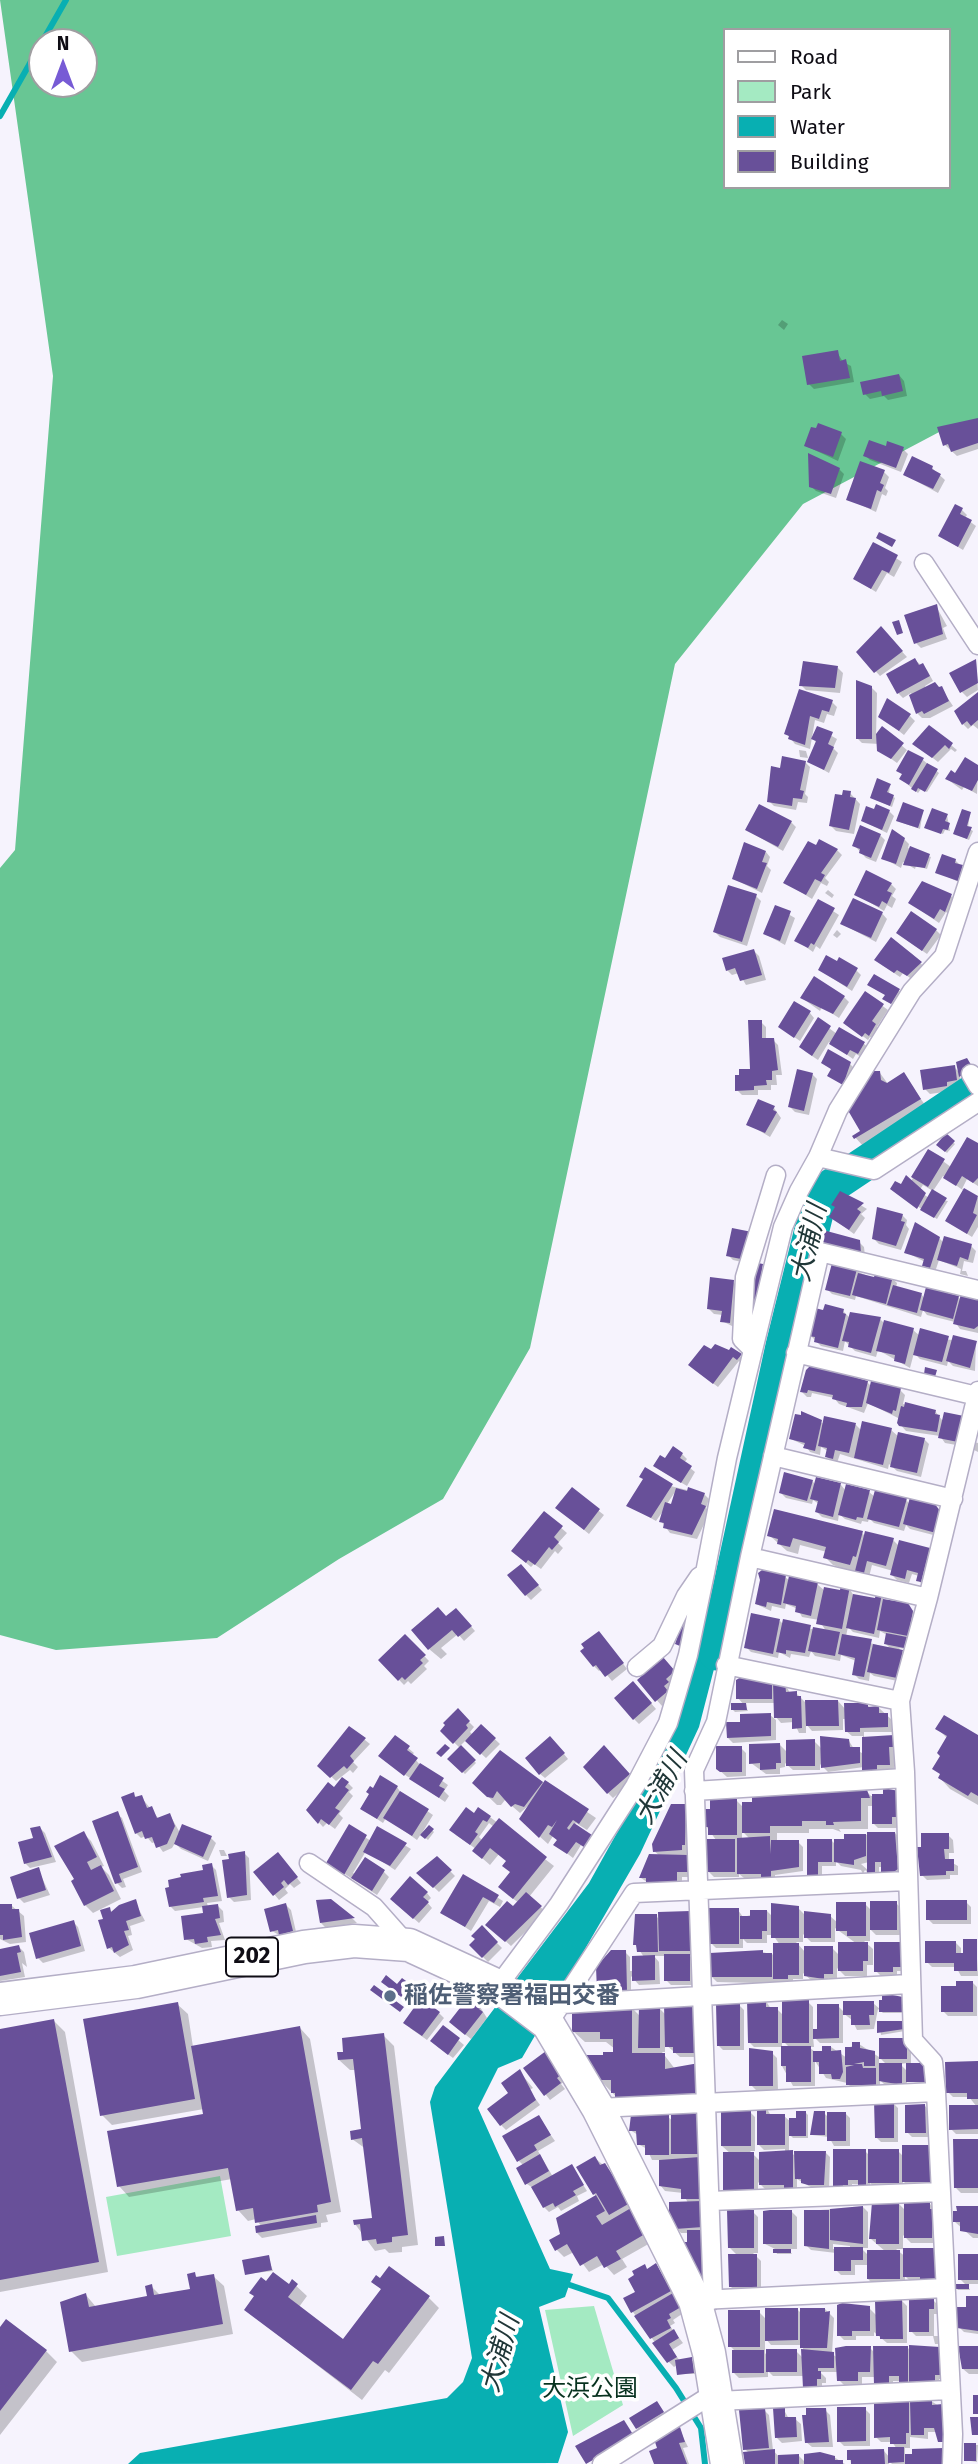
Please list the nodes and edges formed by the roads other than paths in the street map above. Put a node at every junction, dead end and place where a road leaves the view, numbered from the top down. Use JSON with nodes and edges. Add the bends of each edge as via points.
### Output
{"nodes":[{"id":1,"x":923,"y":563,"type":"dead end"},
{"id":2,"x":978,"y":645,"type":"edge"},
{"id":3,"x":978,"y":852,"type":"edge"},
{"id":4,"x":978,"y":1102,"type":"edge"},
{"id":5,"x":818,"y":1157,"type":"junction"},
{"id":6,"x":776,"y":1175,"type":"dead end"},
{"id":7,"x":978,"y":1290,"type":"edge"},
{"id":8,"x":753,"y":1350,"type":"junction"},
{"id":9,"x":796,"y":1353,"type":"junction"},
{"id":10,"x":977,"y":1394,"type":"edge"},
{"id":11,"x":773,"y":1456,"type":"junction"},
{"id":12,"x":953,"y":1499,"type":"junction"},
{"id":13,"x":750,"y":1557,"type":"junction"},
{"id":14,"x":705,"y":1573,"type":"junction"},
{"id":15,"x":928,"y":1598,"type":"junction"},
{"id":16,"x":662,"y":1646,"type":"junction"},
{"id":17,"x":688,"y":1654,"type":"junction"},
{"id":18,"x":726,"y":1665,"type":"junction"},
{"id":19,"x":637,"y":1667,"type":"dead end"},
{"id":20,"x":900,"y":1702,"type":"junction"},
{"id":21,"x":904,"y":1778,"type":"junction"},
{"id":22,"x":694,"y":1791,"type":"junction"},
{"id":23,"x":309,"y":1863,"type":"dead end"},
{"id":24,"x":907,"y":1881,"type":"junction"},
{"id":25,"x":698,"y":1891,"type":"junction"},
{"id":26,"x":409,"y":1945,"type":"junction"},
{"id":27,"x":909,"y":1984,"type":"junction"},
{"id":28,"x":498,"y":1986,"type":"junction"},
{"id":29,"x":703,"y":1994,"type":"junction"},
{"id":30,"x":0,"y":1999,"type":"edge"},
{"id":31,"x":550,"y":2015,"type":"junction"},
{"id":32,"x":936,"y":2092,"type":"junction"},
{"id":33,"x":707,"y":2103,"type":"junction"},
{"id":34,"x":597,"y":2108,"type":"junction"},
{"id":35,"x":940,"y":2192,"type":"junction"},
{"id":36,"x":710,"y":2201,"type":"junction"},
{"id":37,"x":946,"y":2288,"type":"junction"},
{"id":38,"x":704,"y":2300,"type":"junction"},
{"id":39,"x":949,"y":2390,"type":"junction"},
{"id":40,"x":717,"y":2396,"type":"junction"},
{"id":41,"x":602,"y":2464,"type":"edge"},
{"id":42,"x":727,"y":2464,"type":"edge"},
{"id":43,"x":952,"y":2464,"type":"edge"}],
"edges":[{"from":1,"to":2,"type":"street"},
{"from":3,"to":5,"type":"street","via":[[944,956],[912,991],[838,1110]]},
{"from":4,"to":5,"type":"street","via":[[874,1170]]},
{"from":5,"to":8,"type":"street","via":[[783,1227]]},
{"from":6,"to":8,"type":"street","via":[[745,1277],[741,1339]]},
{"from":7,"to":9,"type":"street","via":[[820,1252]]},
{"from":8,"to":14,"type":"street"},
{"from":9,"to":10,"type":"street"},
{"from":9,"to":11,"type":"street"},
{"from":10,"to":12,"type":"street"},
{"from":11,"to":12,"type":"street"},
{"from":11,"to":13,"type":"street"},
{"from":12,"to":15,"type":"street"},
{"from":13,"to":15,"type":"street"},
{"from":13,"to":18,"type":"street"},
{"from":14,"to":16,"type":"street","via":[[686,1596]]},
{"from":14,"to":17,"type":"street"},
{"from":15,"to":20,"type":"street"},
{"from":16,"to":17,"type":"street"},
{"from":16,"to":19,"type":"street"},
{"from":17,"to":28,"type":"street","via":[[668,1723],[635,1786],[559,1904]]},
{"from":18,"to":20,"type":"street"},
{"from":18,"to":22,"type":"street","via":[[716,1721],[694,1770]]},
{"from":20,"to":21,"type":"street"},
{"from":21,"to":22,"type":"street"},
{"from":21,"to":24,"type":"street"},
{"from":22,"to":25,"type":"street"},
{"from":23,"to":26,"type":"street","via":[[374,1907]]},
{"from":24,"to":25,"type":"street"},
{"from":24,"to":27,"type":"street"},
{"from":25,"to":29,"type":"street"},
{"from":25,"to":31,"type":"street","via":[[634,1893]]},
{"from":26,"to":28,"type":"highway","number":"202"},
{"from":26,"to":30,"type":"highway","number":"202","via":[[354,1941],[304,1947],[136,1982]]},
{"from":27,"to":29,"type":"street"},
{"from":27,"to":32,"type":"street","via":[[913,2040],[933,2062]]},
{"from":28,"to":31,"type":"highway","number":"202"},
{"from":29,"to":31,"type":"street"},
{"from":29,"to":33,"type":"street"},
{"from":31,"to":34,"type":"highway","number":"202"},
{"from":32,"to":33,"type":"street"},
{"from":32,"to":35,"type":"street"},
{"from":33,"to":34,"type":"street"},
{"from":33,"to":36,"type":"street"},
{"from":34,"to":38,"type":"highway","number":"202"},
{"from":35,"to":36,"type":"street"},
{"from":35,"to":37,"type":"street"},
{"from":36,"to":38,"type":"street"},
{"from":37,"to":38,"type":"street"},
{"from":37,"to":39,"type":"street"},
{"from":38,"to":40,"type":"highway","number":"202"},
{"from":39,"to":40,"type":"street"},
{"from":39,"to":43,"type":"street"},
{"from":40,"to":41,"type":"street","via":[[675,2415]]},
{"from":40,"to":42,"type":"highway","number":"202"}]}
